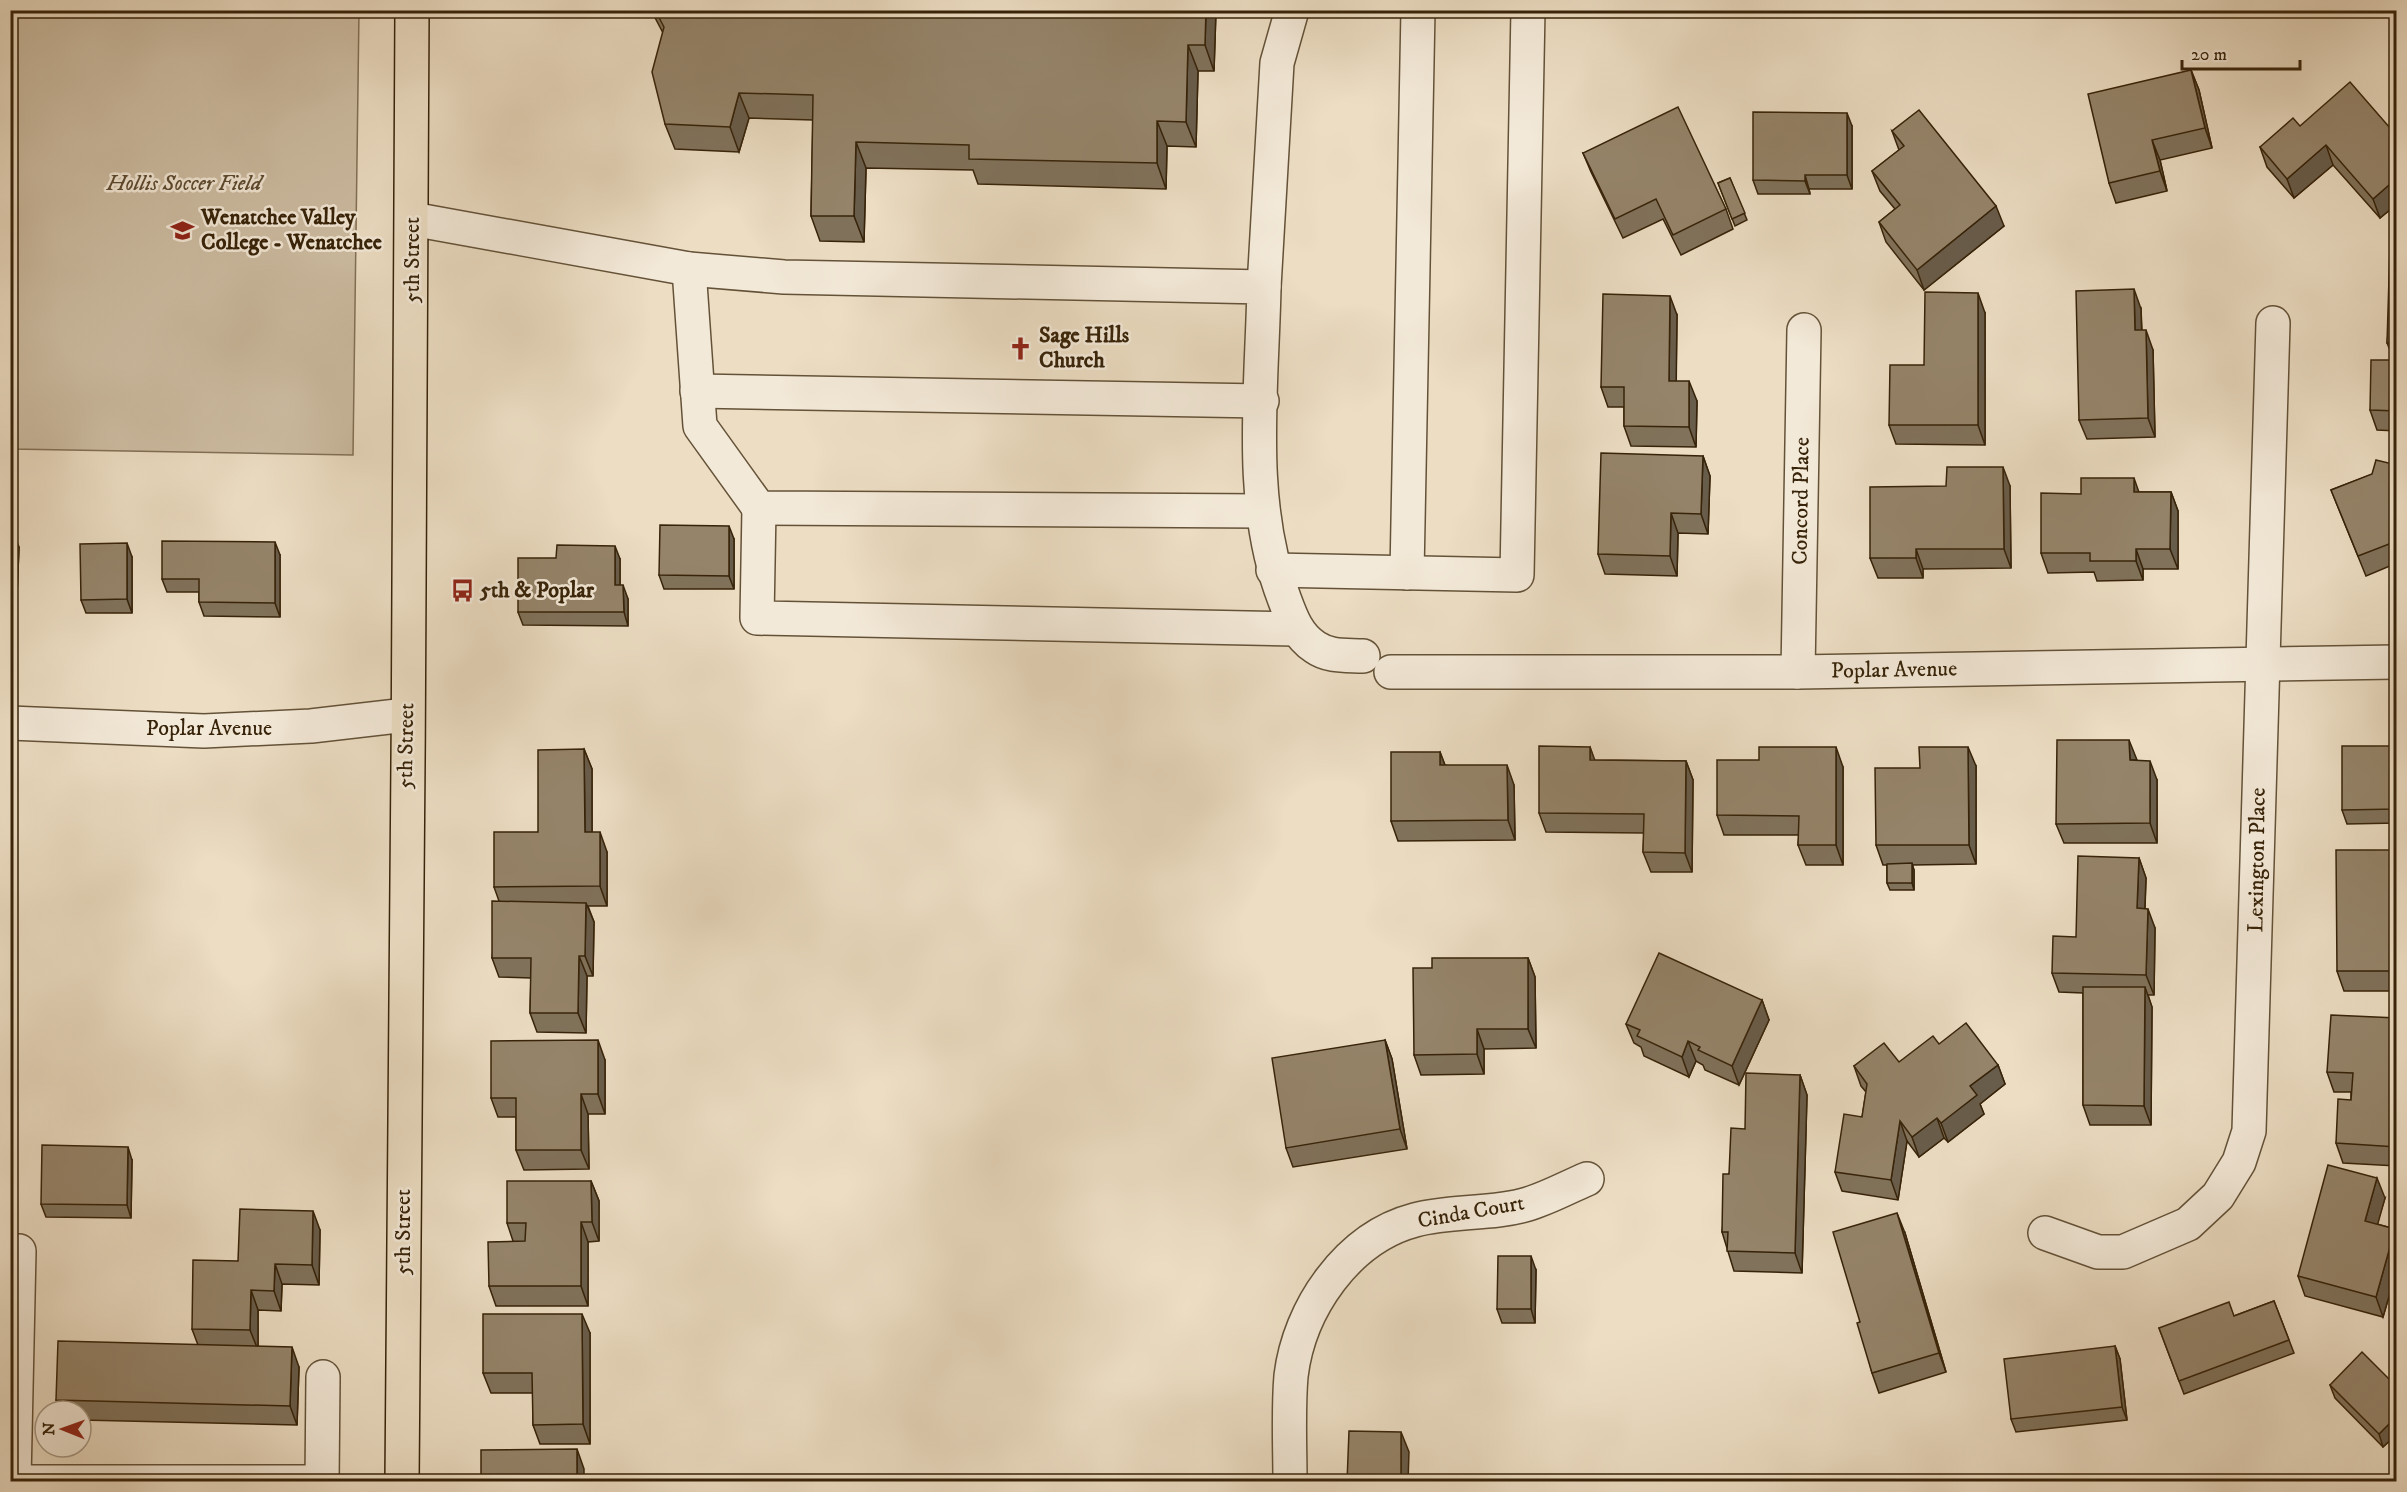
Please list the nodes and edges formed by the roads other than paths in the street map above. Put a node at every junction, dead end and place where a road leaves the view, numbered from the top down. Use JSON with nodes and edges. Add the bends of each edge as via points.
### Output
{"nodes":[{"id":1,"x":412,"y":10,"type":"edge"},
{"id":2,"x":1292,"y":10,"type":"edge"},
{"id":3,"x":1418,"y":10,"type":"edge"},
{"id":4,"x":1528,"y":10,"type":"edge"},
{"id":5,"x":412,"y":219,"type":"junction"},
{"id":6,"x":689,"y":269,"type":"junction"},
{"id":7,"x":1264,"y":287,"type":"junction"},
{"id":8,"x":2273,"y":322,"type":"dead end"},
{"id":9,"x":1804,"y":330,"type":"dead end"},
{"id":10,"x":698,"y":391,"type":"junction"},
{"id":11,"x":1262,"y":401,"type":"junction"},
{"id":12,"x":759,"y":508,"type":"junction"},
{"id":13,"x":1263,"y":511,"type":"junction"},
{"id":14,"x":1273,"y":570,"type":"junction"},
{"id":15,"x":1407,"y":573,"type":"junction"},
{"id":16,"x":1295,"y":629,"type":"junction"},
{"id":17,"x":1363,"y":656,"type":"dead end"},
{"id":18,"x":2397,"y":662,"type":"edge"},
{"id":19,"x":2261,"y":665,"type":"junction"},
{"id":20,"x":1391,"y":672,"type":"dead end"},
{"id":21,"x":1798,"y":672,"type":"junction"},
{"id":22,"x":406,"y":715,"type":"junction"},
{"id":23,"x":10,"y":723,"type":"edge"},
{"id":24,"x":1587,"y":1179,"type":"dead end"},
{"id":25,"x":2045,"y":1233,"type":"dead end"},
{"id":26,"x":10,"y":1251,"type":"edge"},
{"id":27,"x":323,"y":1377,"type":"dead end"},
{"id":28,"x":14,"y":1481,"type":"edge"},
{"id":29,"x":316,"y":1482,"type":"edge"},
{"id":30,"x":322,"y":1482,"type":"edge"},
{"id":31,"x":402,"y":1482,"type":"edge"},
{"id":32,"x":1290,"y":1482,"type":"edge"}],
"edges":[{"from":1,"to":5,"type":"main road","name":"5th Street"},
{"from":2,"to":7,"type":"street","via":[[1277,63]]},
{"from":3,"to":15,"type":"street"},
{"from":4,"to":15,"type":"street","via":[[1517,575]]},
{"from":5,"to":6,"type":"street"},
{"from":5,"to":22,"type":"main road","name":"5th Street"},
{"from":6,"to":7,"type":"street","via":[[784,277]]},
{"from":6,"to":10,"type":"street"},
{"from":7,"to":11,"type":"street"},
{"from":8,"to":19,"type":"street","name":"Lexington Place"},
{"from":9,"to":21,"type":"street","name":"Concord Place"},
{"from":10,"to":11,"type":"street"},
{"from":10,"to":12,"type":"street","via":[[699,426]]},
{"from":11,"to":13,"type":"street"},
{"from":12,"to":13,"type":"street"},
{"from":12,"to":16,"type":"street","via":[[757,618]]},
{"from":13,"to":14,"type":"street"},
{"from":14,"to":15,"type":"street"},
{"from":14,"to":16,"type":"street"},
{"from":16,"to":17,"type":"street","via":[[1314,647],[1330,654]]},
{"from":18,"to":19,"type":"street","name":"Poplar Avenue"},
{"from":19,"to":21,"type":"street","name":"Poplar Avenue"},
{"from":19,"to":25,"type":"street","name":"Lexington Place","via":[[2250,1121],[2240,1162],[2218,1196],[2188,1224],[2123,1252],[2097,1252]]},
{"from":20,"to":21,"type":"street","name":"Poplar Avenue"},
{"from":22,"to":23,"type":"street","name":"Poplar Avenue","via":[[311,726],[204,731]]},
{"from":22,"to":31,"type":"main road","name":"5th Street"},
{"from":24,"to":32,"type":"street","name":"Cinda Court","via":[[1527,1204],[1413,1221],[1387,1230],[1332,1277],[1316,1300],[1300,1336],[1292,1376]]},
{"from":26,"to":28,"type":"street","via":[[19,1251]]},
{"from":27,"to":30,"type":"street"},
{"from":28,"to":29,"type":"street"}]}
